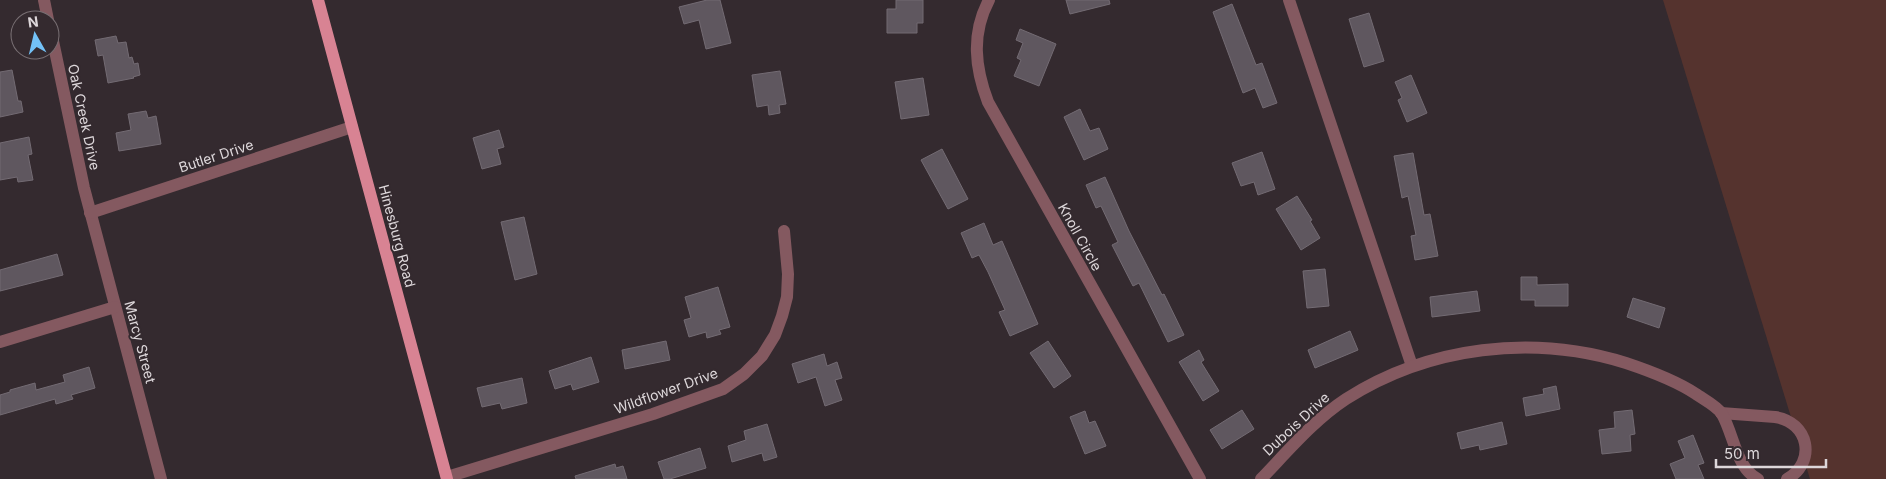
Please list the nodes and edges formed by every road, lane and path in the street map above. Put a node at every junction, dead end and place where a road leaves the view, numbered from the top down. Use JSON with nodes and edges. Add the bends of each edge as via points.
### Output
{"nodes":[{"id":1,"x":318,"y":0,"type":"edge"},
{"id":2,"x":989,"y":0,"type":"edge"},
{"id":3,"x":1289,"y":0,"type":"edge"},
{"id":4,"x":57,"y":60,"type":"edge"},
{"id":5,"x":352,"y":127,"type":"junction"},
{"id":6,"x":90,"y":213,"type":"junction"},
{"id":7,"x":784,"y":231,"type":"dead end"},
{"id":8,"x":115,"y":307,"type":"junction"},
{"id":9,"x":0,"y":342,"type":"edge"},
{"id":10,"x":1412,"y":366,"type":"junction"},
{"id":11,"x":1721,"y":413,"type":"junction"},
{"id":12,"x":447,"y":478,"type":"edge"},
{"id":13,"x":161,"y":479,"type":"edge"},
{"id":14,"x":1200,"y":479,"type":"edge"},
{"id":15,"x":1261,"y":479,"type":"edge"},
{"id":16,"x":1758,"y":479,"type":"edge"},
{"id":17,"x":1787,"y":479,"type":"edge"}],
"edges":[{"from":1,"to":5,"type":"main road","name":"Hinesburg Road"},
{"from":2,"to":14,"type":"street","name":"Knoll Circle","via":[[978,28],[976,53],[988,102]]},
{"from":3,"to":10,"type":"street"},
{"from":4,"to":6,"type":"street","name":"Oak Creek Drive"},
{"from":5,"to":6,"type":"street","name":"Butler Drive"},
{"from":5,"to":12,"type":"main road","name":"Hinesburg Road"},
{"from":6,"to":8,"type":"street","name":"Marcy Street"},
{"from":7,"to":12,"type":"street","name":"Wildflower Drive","via":[[788,274],[782,316],[762,356],[744,374],[723,389],[654,414]]},
{"from":8,"to":9,"type":"street"},
{"from":8,"to":13,"type":"street","name":"Marcy Street"},
{"from":10,"to":11,"type":"street","name":"Dubois Drive","via":[[1466,352],[1493,349],[1567,350],[1612,359],[1660,375],[1686,387]]},
{"from":10,"to":15,"type":"street","name":"Dubois Drive","via":[[1364,389],[1328,413]]},
{"from":11,"to":16,"type":"street","name":"Dubois Drive","via":[[1744,465]]},
{"from":11,"to":17,"type":"street","via":[[1782,418],[1795,425],[1805,441],[1805,454],[1801,467]]}]}
